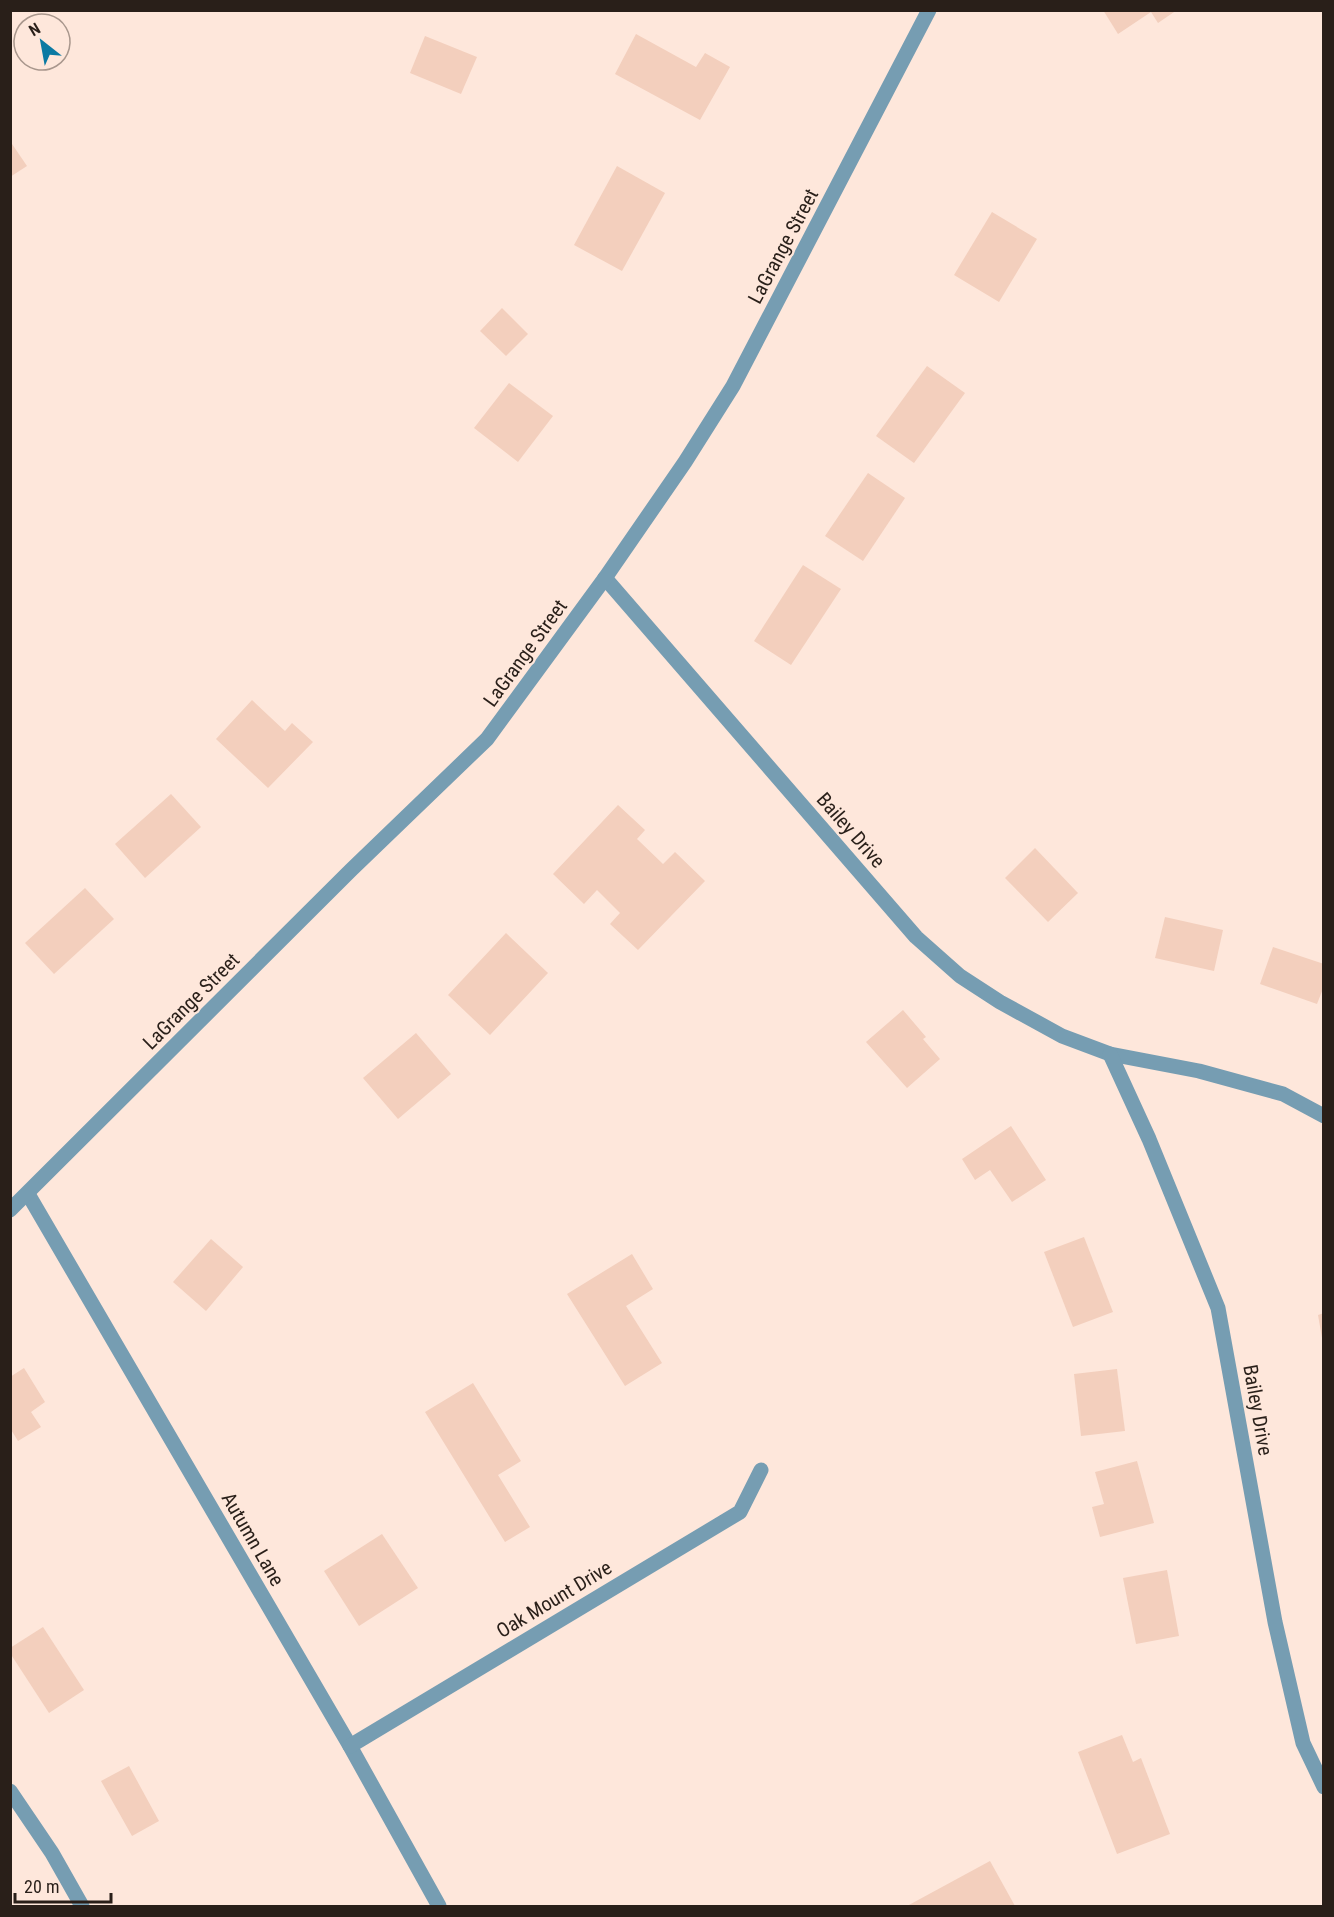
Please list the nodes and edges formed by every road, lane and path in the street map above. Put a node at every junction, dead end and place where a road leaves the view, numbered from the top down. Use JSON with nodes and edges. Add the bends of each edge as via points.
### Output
{"nodes":[{"id":1,"x":929,"y":10,"type":"edge"},
{"id":2,"x":605,"y":578,"type":"junction"},
{"id":3,"x":1110,"y":1054,"type":"junction"},
{"id":4,"x":1323,"y":1116,"type":"edge"},
{"id":5,"x":28,"y":1194,"type":"junction"},
{"id":6,"x":10,"y":1210,"type":"edge"},
{"id":7,"x":761,"y":1470,"type":"dead end"},
{"id":8,"x":350,"y":1746,"type":"junction"},
{"id":9,"x":1323,"y":1787,"type":"edge"},
{"id":10,"x":10,"y":1791,"type":"edge"},
{"id":11,"x":82,"y":1906,"type":"edge"},
{"id":12,"x":439,"y":1906,"type":"edge"}],
"edges":[{"from":1,"to":2,"type":"street","name":"LaGrange Street","via":[[734,387]]},
{"from":2,"to":3,"type":"street","name":"Bailey Drive","via":[[916,937],[960,976],[1000,1002],[1062,1036]]},
{"from":2,"to":5,"type":"street","name":"LaGrange Street","via":[[487,739]]},
{"from":3,"to":4,"type":"street","name":"Bailey Drive","via":[[1199,1071],[1283,1094]]},
{"from":3,"to":9,"type":"street","name":"Bailey Drive","via":[[1218,1308],[1275,1622],[1303,1743]]},
{"from":5,"to":6,"type":"street","name":"LaGrange Street"},
{"from":5,"to":8,"type":"street","name":"Autumn Lane"},
{"from":7,"to":8,"type":"street","name":"Oak Mount Drive","via":[[740,1512]]},
{"from":8,"to":12,"type":"street","name":"Autumn Lane"},
{"from":10,"to":11,"type":"street"}]}
